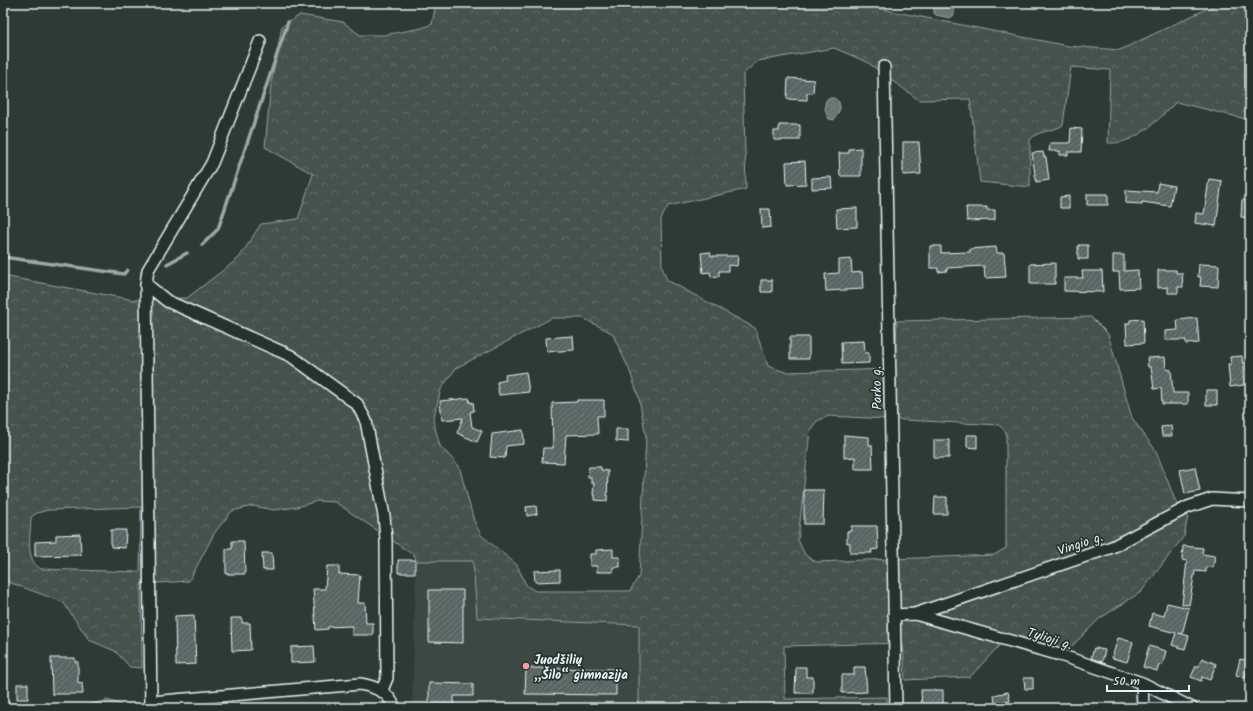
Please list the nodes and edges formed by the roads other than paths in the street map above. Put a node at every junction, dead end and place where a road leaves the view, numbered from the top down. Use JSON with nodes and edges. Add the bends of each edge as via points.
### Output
{"nodes":[{"id":1,"x":260,"y":41,"type":"dead end"},
{"id":2,"x":884,"y":67,"type":"dead end"},
{"id":3,"x":146,"y":284,"type":"junction"},
{"id":4,"x":1250,"y":501,"type":"edge"},
{"id":5,"x":915,"y":614,"type":"junction"},
{"id":6,"x":894,"y":615,"type":"junction"},
{"id":7,"x":1142,"y":683,"type":"junction"},
{"id":8,"x":382,"y":690,"type":"junction"},
{"id":9,"x":151,"y":705,"type":"edge"},
{"id":10,"x":395,"y":708,"type":"edge"},
{"id":11,"x":896,"y":708,"type":"edge"},
{"id":12,"x":1143,"y":708,"type":"edge"},
{"id":13,"x":1192,"y":708,"type":"edge"}],
"edges":[{"from":1,"to":3,"type":"street","via":[[212,163],[154,259],[148,270]]},
{"from":2,"to":6,"type":"street","name":"Parko g."},
{"from":3,"to":8,"type":"street","via":[[167,301],[290,356],[357,404],[366,421],[384,516],[387,678]]},
{"from":3,"to":9,"type":"street"},
{"from":4,"to":5,"type":"street","name":"Vingio g.","via":[[1212,499],[1188,507],[1112,547]]},
{"from":5,"to":6,"type":"street","name":"Tylioji g."},
{"from":5,"to":7,"type":"street","name":"Tylioji g.","via":[[1060,655]]},
{"from":6,"to":11,"type":"street","name":"Parko g."},
{"from":7,"to":12,"type":"street"},
{"from":7,"to":13,"type":"street","name":"Tylioji g."},
{"from":8,"to":9,"type":"street","via":[[360,684],[342,684]]},
{"from":8,"to":10,"type":"street"}]}
